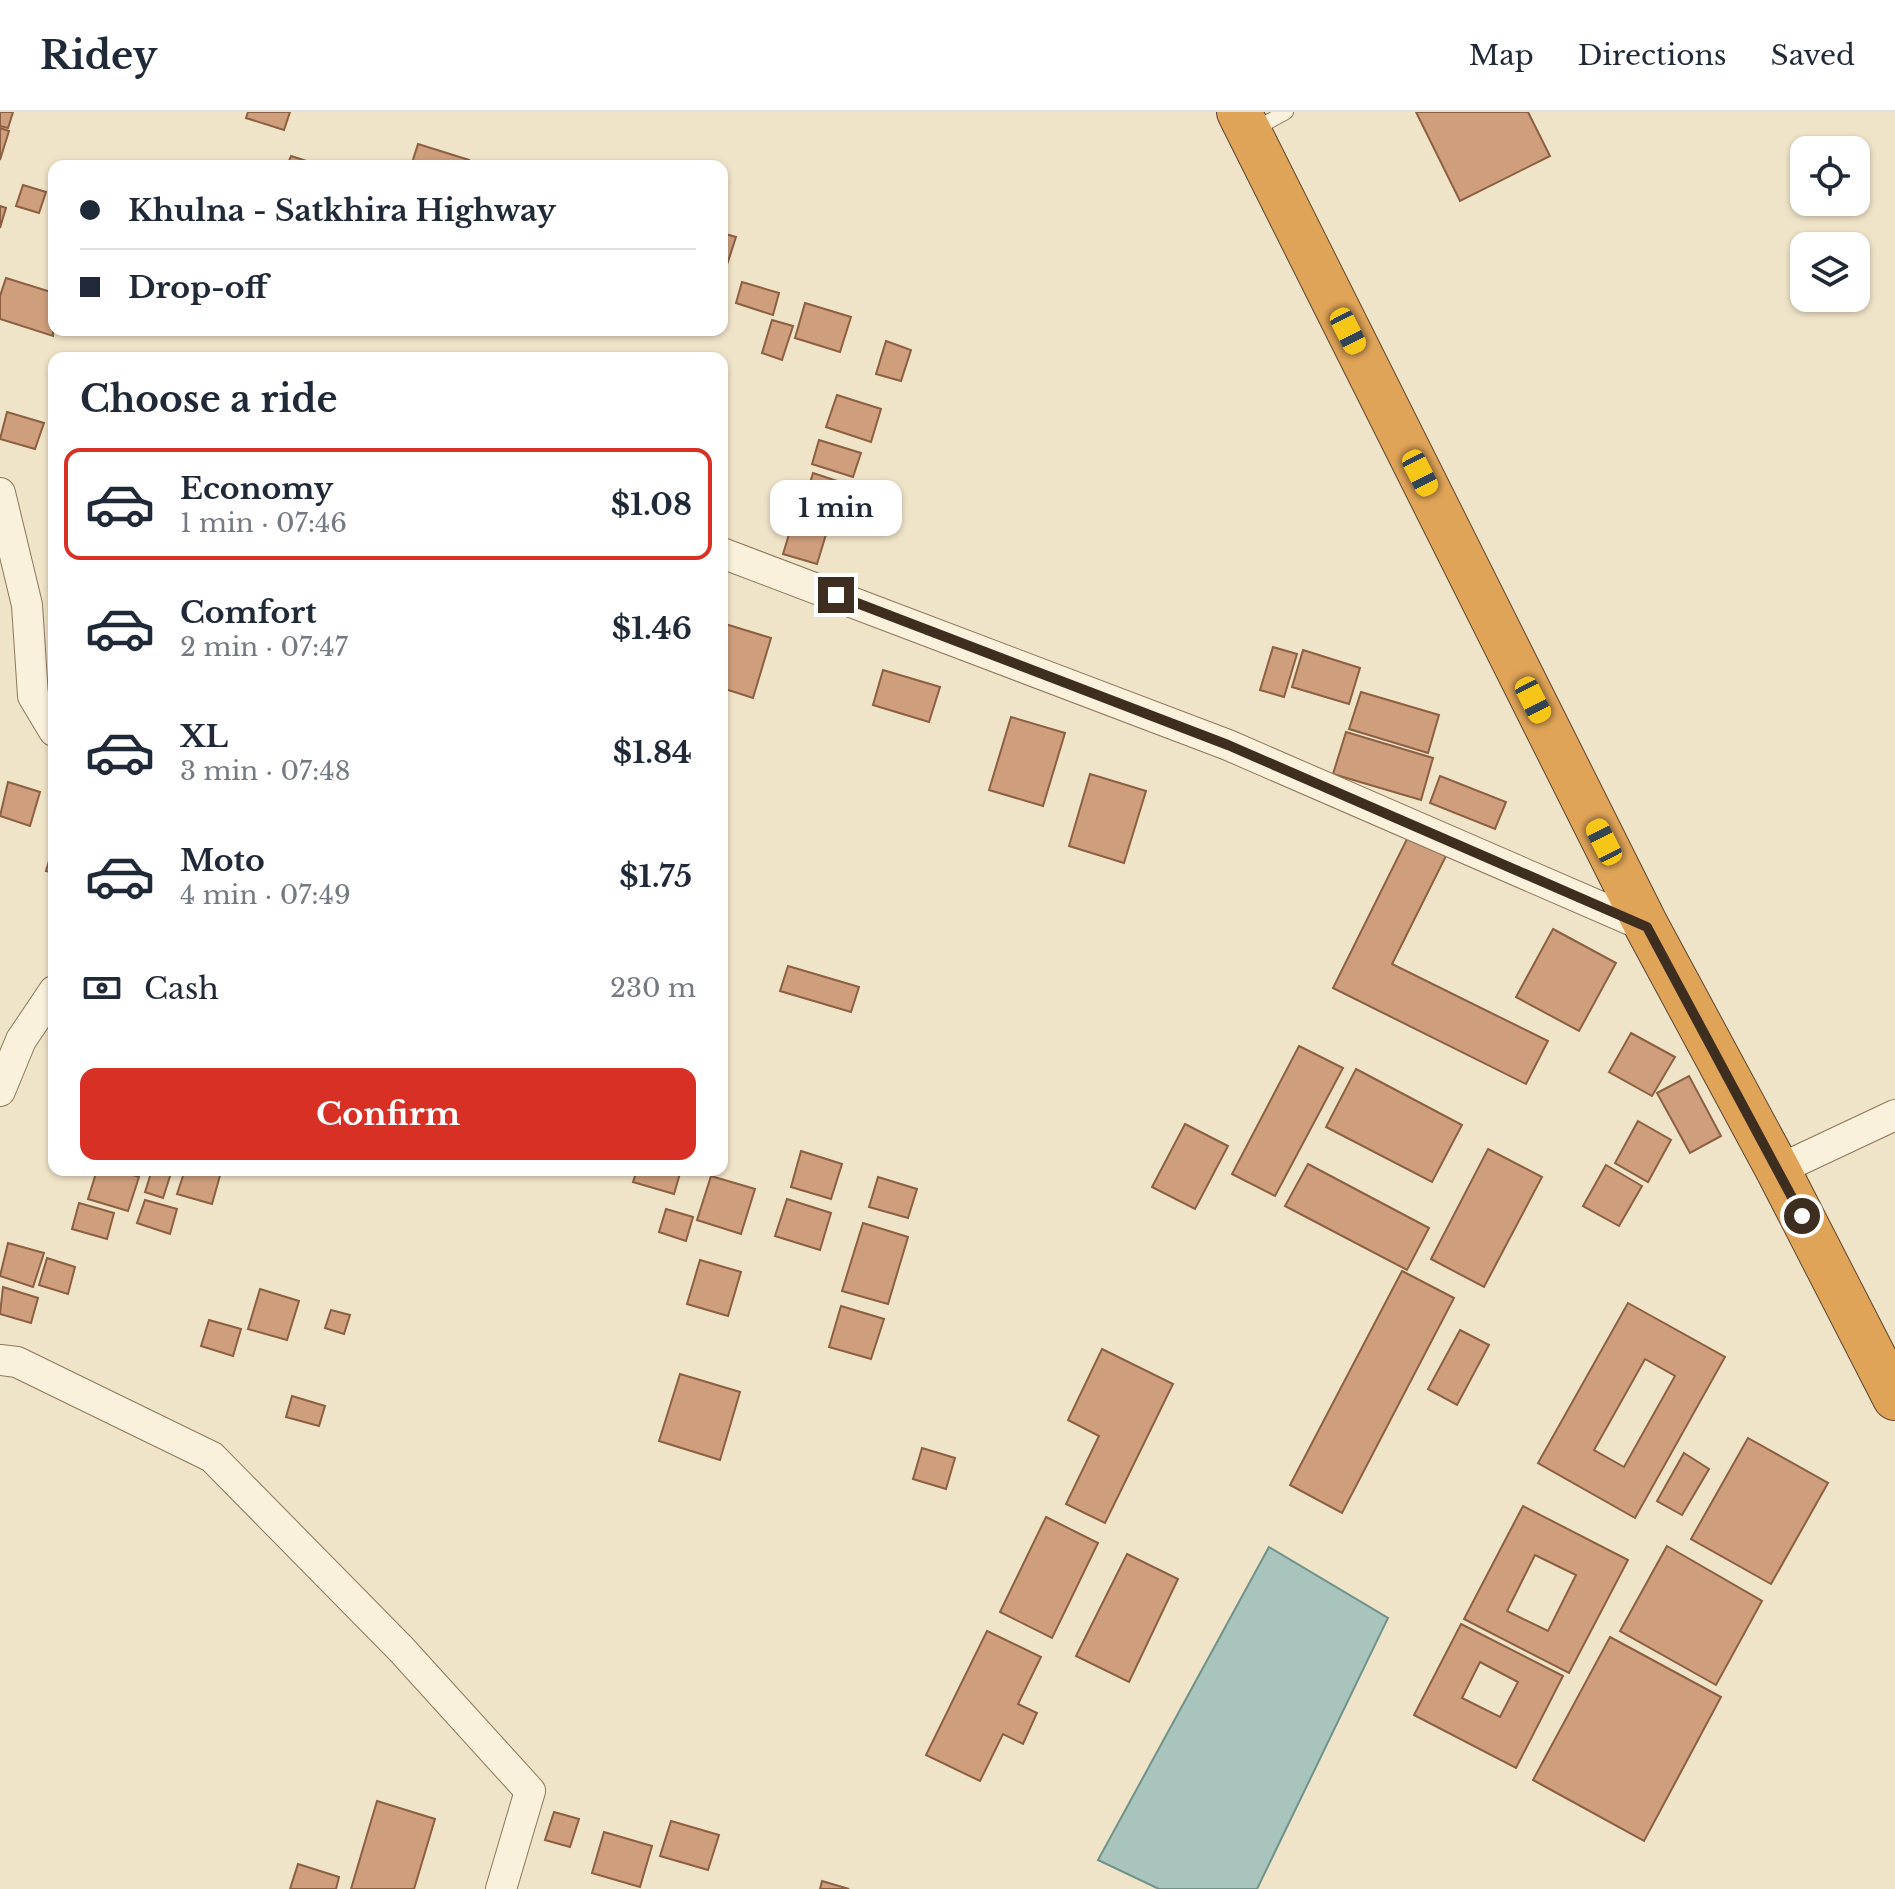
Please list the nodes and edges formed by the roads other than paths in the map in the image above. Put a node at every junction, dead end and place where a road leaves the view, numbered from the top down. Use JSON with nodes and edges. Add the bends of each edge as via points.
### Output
{"nodes":[{"id":1,"x":1258,"y":119,"type":"edge"},
{"id":2,"x":0,"y":493,"type":"edge"},
{"id":3,"x":728,"y":555,"type":"edge"},
{"id":4,"x":48,"y":721,"type":"edge"},
{"id":5,"x":1647,"y":927,"type":"junction"},
{"id":6,"x":48,"y":1000,"type":"edge"},
{"id":7,"x":0,"y":1091,"type":"edge"},
{"id":8,"x":1895,"y":1115,"type":"edge"},
{"id":9,"x":1778,"y":1170,"type":"junction"},
{"id":10,"x":0,"y":1360,"type":"edge"},
{"id":11,"x":1895,"y":1398,"type":"edge"},
{"id":12,"x":501,"y":1889,"type":"edge"}],
"edges":[{"from":1,"to":5,"type":"highway"},
{"from":2,"to":4,"type":"street","via":[[27,605],[33,696]]},
{"from":3,"to":5,"type":"street","via":[[1228,745]]},
{"from":5,"to":9,"type":"highway"},
{"from":6,"to":7,"type":"street","via":[[21,1040]]},
{"from":8,"to":9,"type":"street"},
{"from":9,"to":11,"type":"highway"},
{"from":10,"to":12,"type":"street","via":[[17,1362],[212,1457],[401,1649],[530,1791]]}]}
